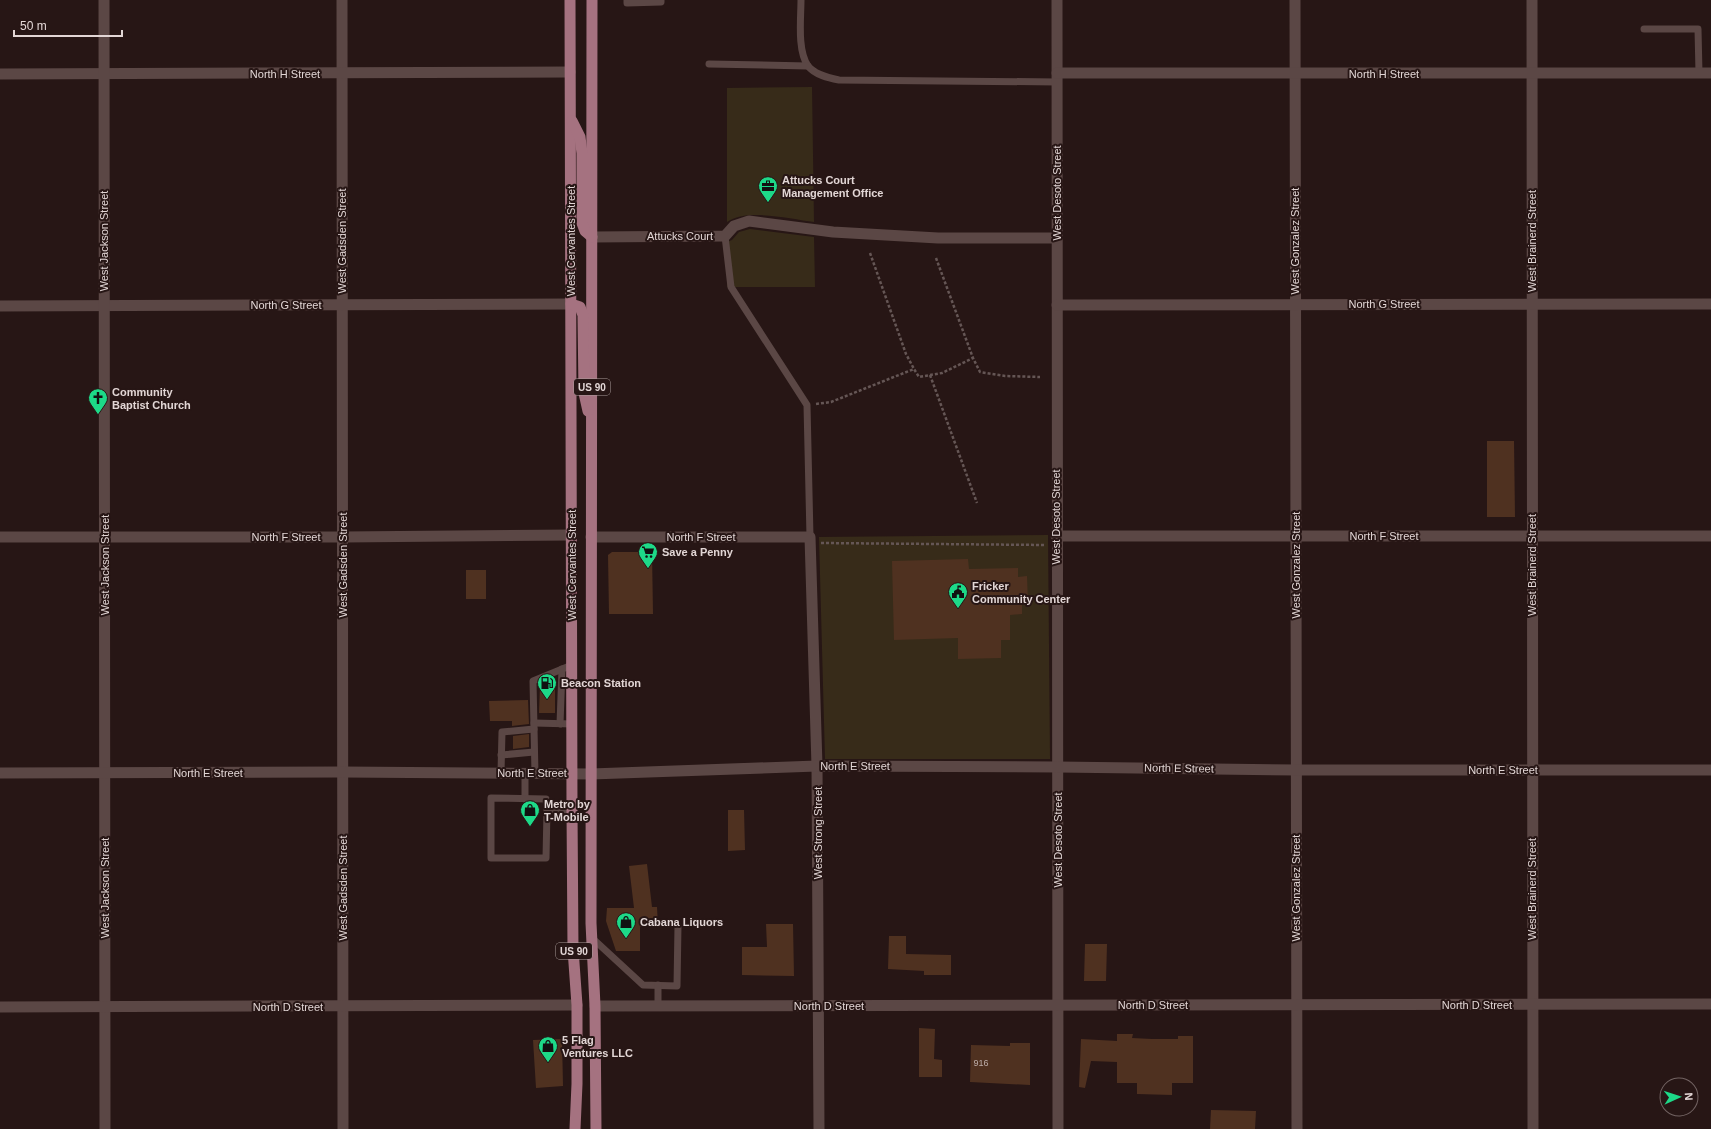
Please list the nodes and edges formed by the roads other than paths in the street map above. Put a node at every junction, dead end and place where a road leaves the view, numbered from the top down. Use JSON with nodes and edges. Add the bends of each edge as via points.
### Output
{"nodes":[{"id":1,"x":104,"y":0,"type":"edge"},
{"id":2,"x":342,"y":0,"type":"edge"},
{"id":3,"x":570,"y":0,"type":"edge"},
{"id":4,"x":592,"y":0,"type":"edge"},
{"id":5,"x":627,"y":0,"type":"edge"},
{"id":6,"x":661,"y":0,"type":"edge"},
{"id":7,"x":801,"y":0,"type":"edge"},
{"id":8,"x":1057,"y":0,"type":"edge"},
{"id":9,"x":1295,"y":0,"type":"edge"},
{"id":10,"x":1532,"y":0,"type":"edge"},
{"id":11,"x":1644,"y":29,"type":"dead end"},
{"id":12,"x":709,"y":64,"type":"dead end"},
{"id":13,"x":808,"y":66,"type":"junction"},
{"id":14,"x":570,"y":72,"type":"junction"},
{"id":15,"x":1699,"y":73,"type":"junction"},
{"id":16,"x":1711,"y":73,"type":"edge"},
{"id":17,"x":0,"y":74,"type":"edge"},
{"id":18,"x":104,"y":74,"type":"junction"},
{"id":19,"x":342,"y":74,"type":"junction"},
{"id":20,"x":1295,"y":74,"type":"junction"},
{"id":21,"x":1531,"y":74,"type":"junction"},
{"id":22,"x":1057,"y":77,"type":"junction"},
{"id":23,"x":571,"y":119,"type":"junction"},
{"id":24,"x":725,"y":236,"type":"junction"},
{"id":25,"x":592,"y":237,"type":"junction"},
{"id":26,"x":1057,"y":238,"type":"junction"},
{"id":27,"x":572,"y":304,"type":"junction"},
{"id":28,"x":1295,"y":304,"type":"junction"},
{"id":29,"x":1532,"y":304,"type":"junction"},
{"id":30,"x":1711,"y":304,"type":"edge"},
{"id":31,"x":342,"y":305,"type":"junction"},
{"id":32,"x":1056,"y":305,"type":"junction"},
{"id":33,"x":0,"y":306,"type":"edge"},
{"id":34,"x":105,"y":306,"type":"junction"},
{"id":35,"x":592,"y":421,"type":"junction"},
{"id":36,"x":572,"y":535,"type":"junction"},
{"id":37,"x":1296,"y":536,"type":"junction"},
{"id":38,"x":1532,"y":536,"type":"junction"},
{"id":39,"x":1711,"y":536,"type":"edge"},
{"id":40,"x":0,"y":537,"type":"edge"},
{"id":41,"x":104,"y":537,"type":"junction"},
{"id":42,"x":342,"y":537,"type":"junction"},
{"id":43,"x":591,"y":537,"type":"junction"},
{"id":44,"x":810,"y":540,"type":"junction"},
{"id":45,"x":1056,"y":541,"type":"junction"},
{"id":46,"x":567,"y":667,"type":"junction"},
{"id":47,"x":560,"y":724,"type":"junction"},
{"id":48,"x":572,"y":724,"type":"junction"},
{"id":49,"x":534,"y":726,"type":"junction"},
{"id":50,"x":534,"y":752,"type":"junction"},
{"id":51,"x":501,"y":755,"type":"junction"},
{"id":52,"x":817,"y":766,"type":"junction"},
{"id":53,"x":1058,"y":767,"type":"junction"},
{"id":54,"x":1296,"y":770,"type":"junction"},
{"id":55,"x":1532,"y":770,"type":"junction"},
{"id":56,"x":1711,"y":770,"type":"edge"},
{"id":57,"x":343,"y":772,"type":"junction"},
{"id":58,"x":0,"y":773,"type":"edge"},
{"id":59,"x":105,"y":773,"type":"junction"},
{"id":60,"x":500,"y":773,"type":"junction"},
{"id":61,"x":530,"y":774,"type":"junction"},
{"id":62,"x":573,"y":774,"type":"junction"},
{"id":63,"x":591,"y":774,"type":"junction"},
{"id":64,"x":525,"y":799,"type":"junction"},
{"id":65,"x":547,"y":810,"type":"junction"},
{"id":66,"x":572,"y":810,"type":"junction"},
{"id":67,"x":678,"y":926,"type":"dead end"},
{"id":68,"x":591,"y":937,"type":"junction"},
{"id":69,"x":658,"y":986,"type":"junction"},
{"id":70,"x":1711,"y":1004,"type":"edge"},
{"id":71,"x":577,"y":1005,"type":"junction"},
{"id":72,"x":1297,"y":1005,"type":"junction"},
{"id":73,"x":1532,"y":1005,"type":"junction"},
{"id":74,"x":596,"y":1006,"type":"junction"},
{"id":75,"x":658,"y":1006,"type":"junction"},
{"id":76,"x":819,"y":1006,"type":"junction"},
{"id":77,"x":1057,"y":1006,"type":"junction"},
{"id":78,"x":0,"y":1007,"type":"edge"},
{"id":79,"x":106,"y":1007,"type":"junction"},
{"id":80,"x":343,"y":1007,"type":"junction"},
{"id":81,"x":105,"y":1129,"type":"edge"},
{"id":82,"x":343,"y":1129,"type":"edge"},
{"id":83,"x":575,"y":1129,"type":"edge"},
{"id":84,"x":596,"y":1129,"type":"edge"},
{"id":85,"x":819,"y":1129,"type":"edge"},
{"id":86,"x":1058,"y":1129,"type":"edge"},
{"id":87,"x":1297,"y":1129,"type":"edge"},
{"id":88,"x":1533,"y":1129,"type":"edge"}],
"edges":[{"from":1,"to":18,"type":"street","name":"West Jackson Street"},
{"from":2,"to":19,"type":"street","name":"West Gadsden Street"},
{"from":3,"to":14,"type":"main road","name":"West Cervantes Street","number":"US 90"},
{"from":4,"to":25,"type":"main road","name":"West Cervantes Street","number":"US 90"},
{"from":5,"to":6,"type":"lane","via":[[627,3]]},
{"from":7,"to":13,"type":"lane","via":[[802,50]]},
{"from":8,"to":22,"type":"street","name":"West Desoto Street"},
{"from":9,"to":20,"type":"street","name":"West Gonzalez Street"},
{"from":10,"to":21,"type":"street","name":"West Brainerd Street"},
{"from":11,"to":15,"type":"lane","via":[[1698,29]]},
{"from":12,"to":13,"type":"lane"},
{"from":13,"to":22,"type":"lane","via":[[827,77],[839,80]]},
{"from":14,"to":19,"type":"street","name":"North H Street"},
{"from":14,"to":23,"type":"main road","name":"West Cervantes Street","number":"US 90"},
{"from":15,"to":16,"type":"street","name":"North H Street"},
{"from":15,"to":21,"type":"street","name":"North H Street"},
{"from":17,"to":18,"type":"street","name":"North H Street"},
{"from":18,"to":19,"type":"street","name":"North H Street"},
{"from":18,"to":34,"type":"street","name":"West Jackson Street"},
{"from":19,"to":31,"type":"street","name":"West Gadsden Street"},
{"from":20,"to":21,"type":"street","name":"North H Street"},
{"from":20,"to":22,"type":"street","name":"North H Street"},
{"from":20,"to":28,"type":"street","name":"West Gonzalez Street"},
{"from":21,"to":29,"type":"street","name":"West Brainerd Street"},
{"from":22,"to":26,"type":"street","name":"West Desoto Street"},
{"from":23,"to":25,"type":"main road","via":[[580,137],[582,153],[582,223],[585,231]]},
{"from":23,"to":27,"type":"main road","name":"West Cervantes Street","number":"US 90"},
{"from":24,"to":25,"type":"street","name":"Attucks Court"},
{"from":24,"to":26,"type":"street","name":"Attucks Court","via":[[734,226],[749,221],[833,232],[938,238]]},
{"from":24,"to":44,"type":"lane","via":[[731,288],[807,405]]},
{"from":25,"to":35,"type":"main road","name":"West Cervantes Street","number":"US 90"},
{"from":26,"to":32,"type":"street","name":"West Desoto Street"},
{"from":27,"to":31,"type":"street","name":"North G Street"},
{"from":27,"to":35,"type":"main road","via":[[580,307],[583,315],[584,393]]},
{"from":27,"to":36,"type":"main road","name":"West Cervantes Street","number":"US 90"},
{"from":28,"to":29,"type":"street","name":"North G Street"},
{"from":28,"to":32,"type":"street","name":"North G Street"},
{"from":28,"to":37,"type":"street","name":"West Gonzalez Street"},
{"from":29,"to":30,"type":"street","name":"North G Street"},
{"from":29,"to":38,"type":"street","name":"West Brainerd Street"},
{"from":31,"to":34,"type":"street","name":"North G Street"},
{"from":31,"to":42,"type":"street","name":"West Gadsden Street"},
{"from":32,"to":45,"type":"street","name":"West Desoto Street"},
{"from":33,"to":34,"type":"street","name":"North G Street"},
{"from":34,"to":41,"type":"street","name":"West Jackson Street"},
{"from":35,"to":43,"type":"main road","name":"West Cervantes Street","number":"US 90"},
{"from":36,"to":42,"type":"street","name":"North F Street"},
{"from":36,"to":46,"type":"main road","name":"West Cervantes Street","number":"US 90"},
{"from":37,"to":38,"type":"street","name":"North F Street"},
{"from":37,"to":45,"type":"street","name":"North F Street"},
{"from":37,"to":54,"type":"street","name":"West Gonzalez Street"},
{"from":38,"to":39,"type":"street","name":"North F Street"},
{"from":38,"to":55,"type":"street","name":"West Brainerd Street"},
{"from":40,"to":41,"type":"street","name":"North F Street"},
{"from":41,"to":42,"type":"street","name":"North F Street"},
{"from":41,"to":59,"type":"street","name":"West Jackson Street"},
{"from":42,"to":57,"type":"street","name":"West Gadsden Street"},
{"from":43,"to":44,"type":"street","name":"North F Street"},
{"from":43,"to":63,"type":"main road","name":"West Cervantes Street","number":"US 90"},
{"from":44,"to":52,"type":"street","name":"West Strong Street"},
{"from":45,"to":53,"type":"street","name":"West Desoto Street"},
{"from":46,"to":47,"type":"lane"},
{"from":46,"to":48,"type":"main road","name":"West Cervantes Street","number":"US 90"},
{"from":46,"to":49,"type":"lane","via":[[534,681]]},
{"from":47,"to":48,"type":"lane"},
{"from":47,"to":49,"type":"lane"},
{"from":48,"to":62,"type":"main road","name":"West Cervantes Street","number":"US 90"},
{"from":49,"to":50,"type":"lane"},
{"from":49,"to":51,"type":"lane","via":[[502,732]]},
{"from":50,"to":51,"type":"lane"},
{"from":50,"to":61,"type":"lane"},
{"from":51,"to":60,"type":"lane"},
{"from":52,"to":53,"type":"street","name":"North E Street"},
{"from":52,"to":63,"type":"street","name":"North E Street"},
{"from":52,"to":76,"type":"street","name":"West Strong Street"},
{"from":53,"to":54,"type":"street","name":"North E Street"},
{"from":53,"to":77,"type":"street","name":"West Desoto Street"},
{"from":54,"to":55,"type":"street","name":"North E Street"},
{"from":54,"to":72,"type":"street","name":"West Gonzalez Street"},
{"from":55,"to":56,"type":"street","name":"North E Street"},
{"from":55,"to":73,"type":"street","name":"West Brainerd Street"},
{"from":57,"to":59,"type":"street","name":"North E Street"},
{"from":57,"to":60,"type":"street","name":"North E Street"},
{"from":57,"to":80,"type":"street","name":"West Gadsden Street"},
{"from":58,"to":59,"type":"street","name":"North E Street"},
{"from":59,"to":79,"type":"street","name":"West Jackson Street"},
{"from":60,"to":61,"type":"street","name":"North E Street"},
{"from":61,"to":62,"type":"street","name":"North E Street"},
{"from":61,"to":64,"type":"lane"},
{"from":62,"to":63,"type":"street","name":"North E Street"},
{"from":62,"to":66,"type":"main road","name":"West Cervantes Street","number":"US 90"},
{"from":63,"to":68,"type":"main road","name":"West Cervantes Street","number":"US 90"},
{"from":64,"to":65,"type":"lane","via":[[546,799]]},
{"from":64,"to":65,"type":"lane","via":[[491,798],[492,858],[546,858]]},
{"from":65,"to":66,"type":"lane"},
{"from":66,"to":71,"type":"main road","name":"West Cervantes Street","number":"US 90"},
{"from":67,"to":69,"type":"lane","via":[[677,986]]},
{"from":68,"to":69,"type":"lane","via":[[643,986]]},
{"from":68,"to":74,"type":"main road","name":"West Cervantes Street","number":"US 90"},
{"from":69,"to":75,"type":"lane"},
{"from":70,"to":73,"type":"street","name":"North D Street"},
{"from":71,"to":80,"type":"street","name":"North D Street"},
{"from":71,"to":83,"type":"main road","name":"West Cervantes Street","number":"US 90","via":[[578,1084]]},
{"from":72,"to":73,"type":"street","name":"North D Street"},
{"from":72,"to":77,"type":"street","name":"North D Street"},
{"from":72,"to":87,"type":"street","name":"West Gonzalez Street"},
{"from":73,"to":88,"type":"street","name":"West Brainerd Street"},
{"from":74,"to":75,"type":"street","name":"North D Street"},
{"from":74,"to":84,"type":"main road","name":"West Cervantes Street","number":"US 90"},
{"from":75,"to":76,"type":"street","name":"North D Street"},
{"from":76,"to":77,"type":"street","name":"North D Street"},
{"from":76,"to":85,"type":"street","name":"West Strong Street"},
{"from":77,"to":86,"type":"street","name":"West Desoto Street"},
{"from":78,"to":79,"type":"street","name":"North D Street"},
{"from":79,"to":80,"type":"street","name":"North D Street"},
{"from":79,"to":81,"type":"street","name":"West Jackson Street"},
{"from":80,"to":82,"type":"street","name":"West Gadsden Street"}]}
